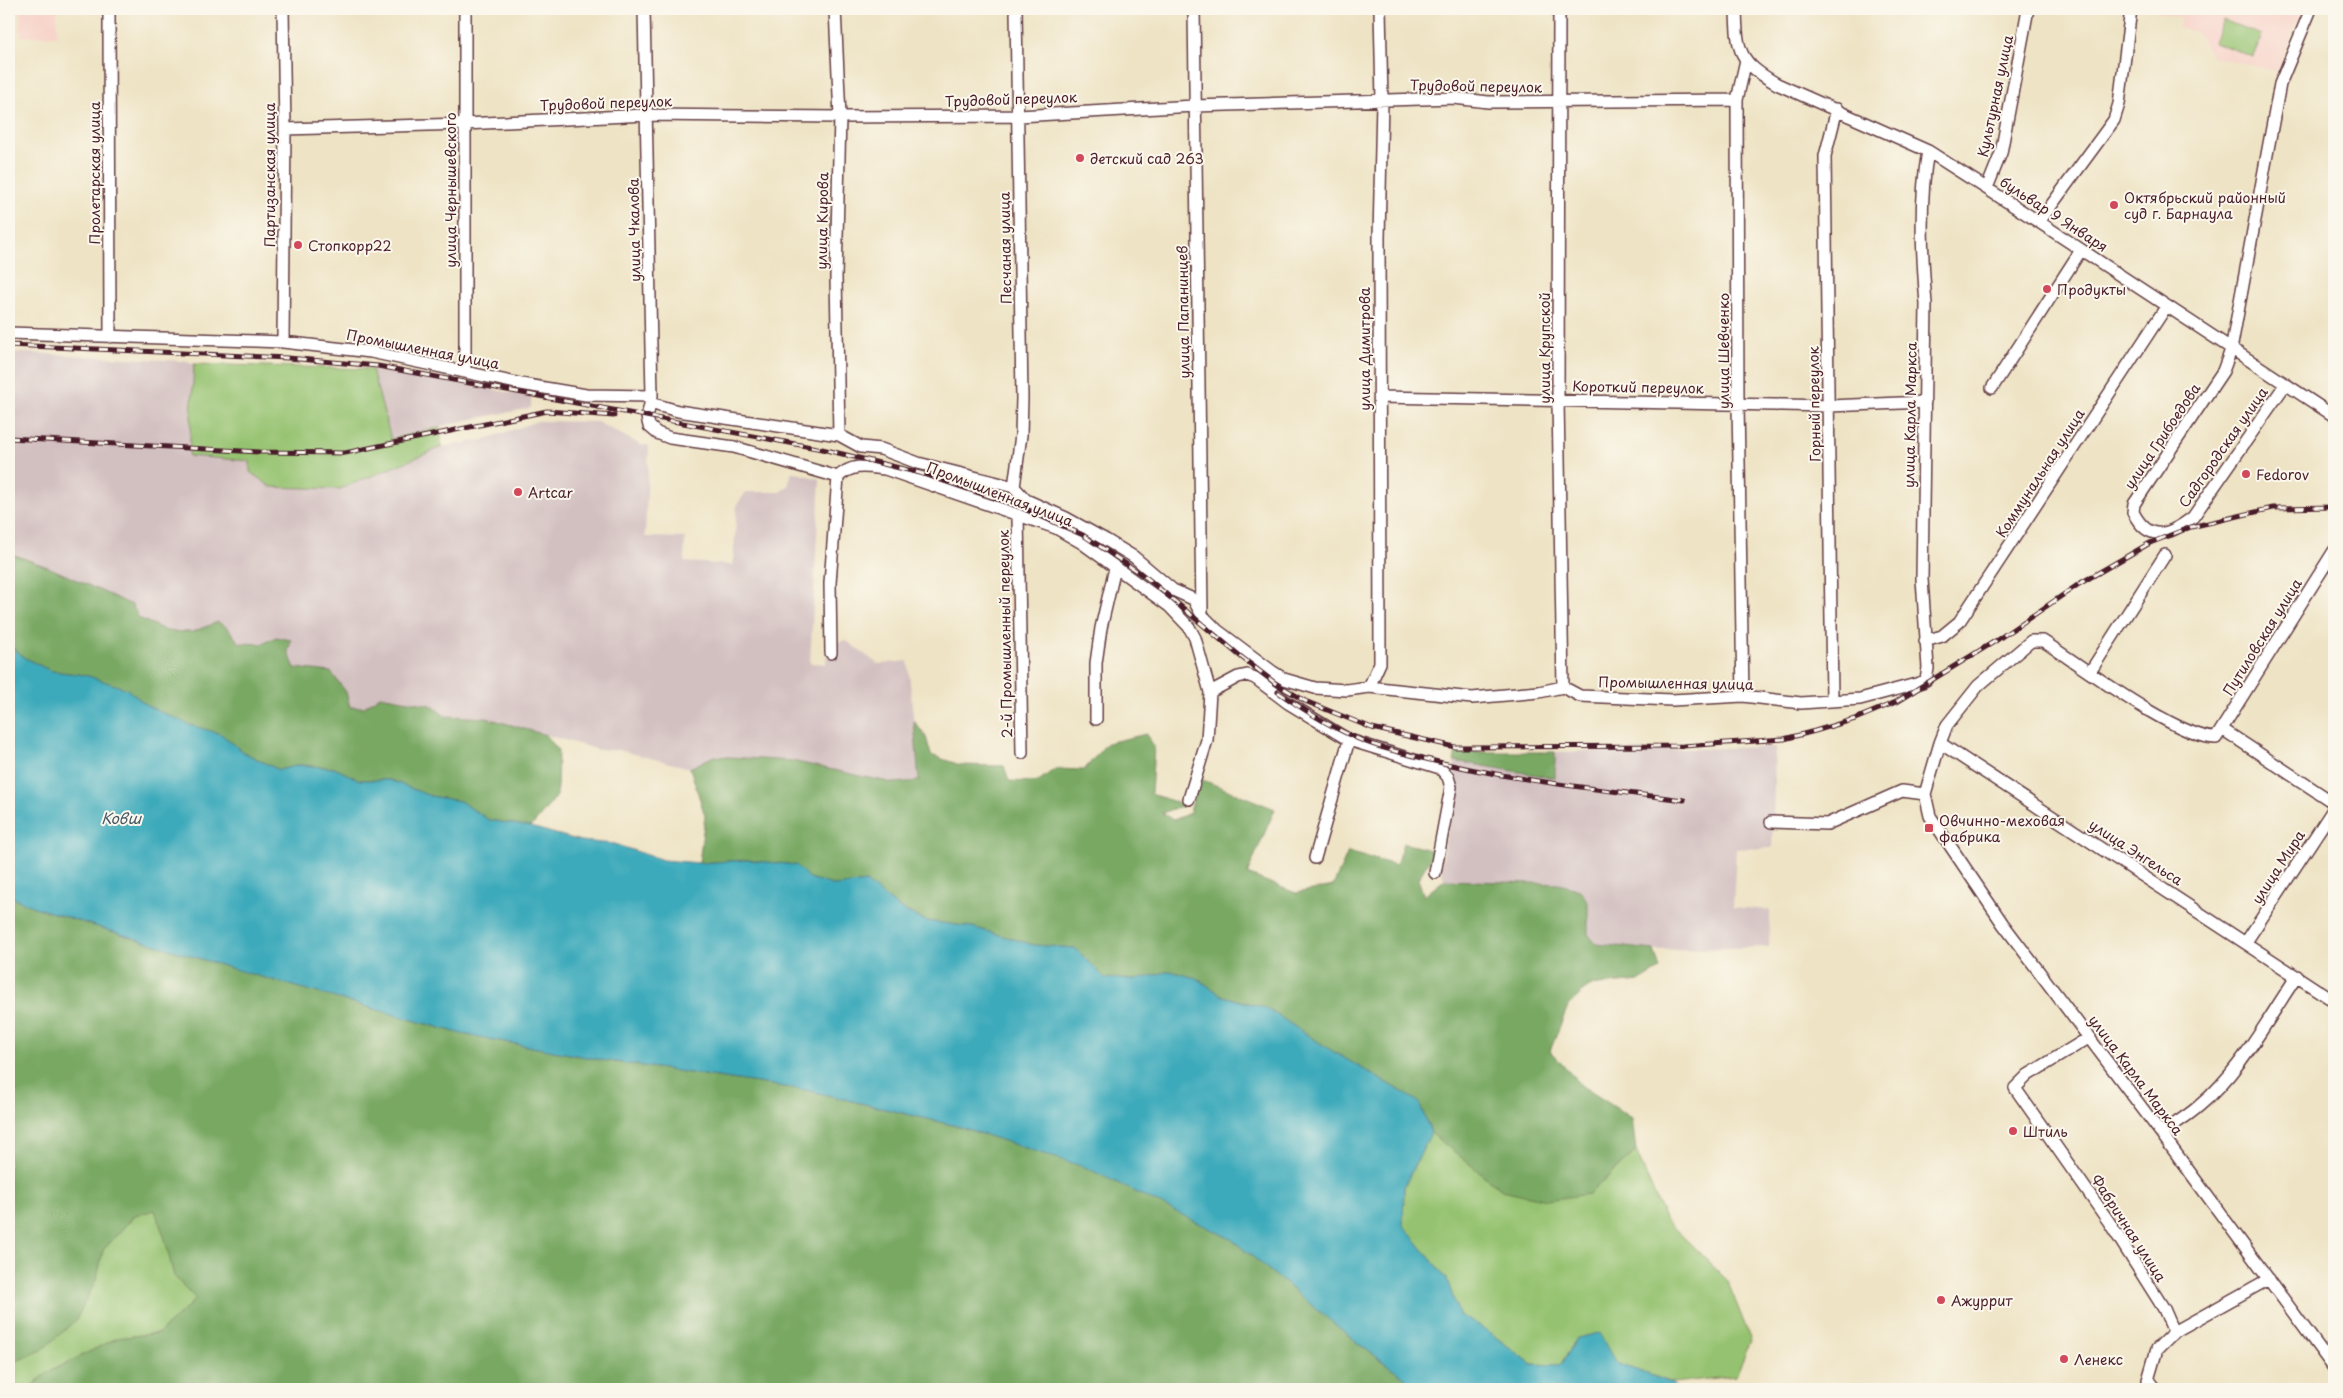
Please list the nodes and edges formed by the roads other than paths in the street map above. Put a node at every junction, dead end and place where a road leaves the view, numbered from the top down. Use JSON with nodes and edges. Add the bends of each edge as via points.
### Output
{"nodes":[{"id":1,"x":109,"y":9,"type":"edge"},
{"id":2,"x":283,"y":9,"type":"edge"},
{"id":3,"x":465,"y":9,"type":"edge"},
{"id":4,"x":644,"y":9,"type":"edge"},
{"id":5,"x":835,"y":9,"type":"edge"},
{"id":6,"x":1016,"y":9,"type":"edge"},
{"id":7,"x":1194,"y":9,"type":"edge"},
{"id":8,"x":1380,"y":9,"type":"edge"},
{"id":9,"x":1559,"y":9,"type":"edge"},
{"id":10,"x":1736,"y":9,"type":"edge"},
{"id":11,"x":2028,"y":9,"type":"edge"},
{"id":12,"x":2131,"y":9,"type":"edge"},
{"id":13,"x":2311,"y":9,"type":"edge"},
{"id":14,"x":1746,"y":60,"type":"junction"},
{"id":15,"x":1737,"y":100,"type":"junction"},
{"id":16,"x":1382,"y":101,"type":"junction"},
{"id":17,"x":1560,"y":102,"type":"junction"},
{"id":18,"x":1194,"y":106,"type":"junction"},
{"id":19,"x":1837,"y":109,"type":"junction"},
{"id":20,"x":646,"y":115,"type":"junction"},
{"id":21,"x":1019,"y":116,"type":"junction"},
{"id":22,"x":840,"y":117,"type":"junction"},
{"id":23,"x":464,"y":124,"type":"junction"},
{"id":24,"x":285,"y":129,"type":"junction"},
{"id":25,"x":1928,"y":151,"type":"junction"},
{"id":26,"x":1987,"y":188,"type":"junction"},
{"id":27,"x":2039,"y":222,"type":"junction"},
{"id":28,"x":2081,"y":250,"type":"junction"},
{"id":29,"x":2166,"y":306,"type":"junction"},
{"id":30,"x":9,"y":333,"type":"edge"},
{"id":31,"x":110,"y":338,"type":"junction"},
{"id":32,"x":283,"y":342,"type":"junction"},
{"id":33,"x":2231,"y":350,"type":"junction"},
{"id":34,"x":466,"y":371,"type":"junction"},
{"id":35,"x":2285,"y":385,"type":"junction"},
{"id":36,"x":1992,"y":388,"type":"dead end"},
{"id":37,"x":1380,"y":397,"type":"junction"},
{"id":38,"x":651,"y":399,"type":"junction"},
{"id":39,"x":1558,"y":401,"type":"junction"},
{"id":40,"x":1925,"y":402,"type":"junction"},
{"id":41,"x":1738,"y":404,"type":"junction"},
{"id":42,"x":1829,"y":406,"type":"junction"},
{"id":43,"x":2334,"y":416,"type":"edge"},
{"id":44,"x":839,"y":435,"type":"junction"},
{"id":45,"x":838,"y":477,"type":"junction"},
{"id":46,"x":1014,"y":487,"type":"junction"},
{"id":47,"x":1018,"y":514,"type":"junction"},
{"id":48,"x":2154,"y":534,"type":"joint"},
{"id":49,"x":2334,"y":551,"type":"edge"},
{"id":50,"x":2165,"y":555,"type":"dead end"},
{"id":51,"x":1115,"y":568,"type":"junction"},
{"id":52,"x":1202,"y":615,"type":"junction"},
{"id":53,"x":1925,"y":641,"type":"junction"},
{"id":54,"x":831,"y":653,"type":"dead end"},
{"id":55,"x":2090,"y":672,"type":"junction"},
{"id":56,"x":1926,"y":680,"type":"joint"},
{"id":57,"x":1369,"y":687,"type":"junction"},
{"id":58,"x":1563,"y":687,"type":"junction"},
{"id":59,"x":1210,"y":692,"type":"junction"},
{"id":60,"x":1743,"y":696,"type":"junction"},
{"id":61,"x":1832,"y":700,"type":"junction"},
{"id":62,"x":1096,"y":720,"type":"dead end"},
{"id":63,"x":2219,"y":734,"type":"junction"},
{"id":64,"x":1349,"y":740,"type":"junction"},
{"id":65,"x":1940,"y":743,"type":"junction"},
{"id":66,"x":1022,"y":753,"type":"dead end"},
{"id":67,"x":1925,"y":794,"type":"junction"},
{"id":68,"x":1189,"y":799,"type":"dead end"},
{"id":69,"x":2334,"y":803,"type":"edge"},
{"id":70,"x":2334,"y":808,"type":"edge"},
{"id":71,"x":1771,"y":822,"type":"dead end"},
{"id":72,"x":1315,"y":858,"type":"dead end"},
{"id":73,"x":1435,"y":872,"type":"dead end"},
{"id":74,"x":2246,"y":942,"type":"junction"},
{"id":75,"x":2297,"y":976,"type":"junction"},
{"id":76,"x":2334,"y":1001,"type":"edge"},
{"id":77,"x":2090,"y":1038,"type":"junction"},
{"id":78,"x":2161,"y":1133,"type":"junction"},
{"id":79,"x":2269,"y":1279,"type":"junction"},
{"id":80,"x":2174,"y":1332,"type":"junction"},
{"id":81,"x":2334,"y":1368,"type":"edge"},
{"id":82,"x":2155,"y":1389,"type":"edge"}],
"edges":[{"from":1,"to":31,"type":"street","name":"Пролетарская улица"},
{"from":2,"to":24,"type":"street","name":"Партизанская улица"},
{"from":3,"to":23,"type":"street","name":"улица Чернышевского"},
{"from":4,"to":20,"type":"street","name":"улица Чкалова"},
{"from":5,"to":22,"type":"street","name":"улица Кирова"},
{"from":6,"to":21,"type":"street","name":"Песчаная улица"},
{"from":7,"to":18,"type":"street","name":"улица Папанинцев"},
{"from":8,"to":16,"type":"street","name":"улица Димитрова"},
{"from":9,"to":17,"type":"street","name":"улица Крупской"},
{"from":10,"to":14,"type":"street","via":[[1739,46]]},
{"from":11,"to":26,"type":"street","name":"Культурная улица","via":[[2001,153]]},
{"from":12,"to":27,"type":"street","via":[[2119,104],[2114,120]]},
{"from":13,"to":33,"type":"street","via":[[2280,84]]},
{"from":14,"to":15,"type":"street","name":"улица Шевченко"},
{"from":14,"to":19,"type":"street","name":"бульвар 9 Января","via":[[1757,72],[1777,84]]},
{"from":15,"to":17,"type":"street","name":"Трудовой переулок"},
{"from":15,"to":41,"type":"street","name":"улица Шевченко"},
{"from":16,"to":17,"type":"street","name":"Трудовой переулок","via":[[1454,98],[1488,102]]},
{"from":16,"to":18,"type":"street","name":"Трудовой переулок"},
{"from":16,"to":37,"type":"street","name":"улица Димитрова"},
{"from":17,"to":39,"type":"street","name":"улица Крупской"},
{"from":18,"to":21,"type":"street","name":"Трудовой переулок"},
{"from":18,"to":52,"type":"street","name":"улица Папанинцев"},
{"from":19,"to":25,"type":"street","name":"бульвар 9 Января"},
{"from":19,"to":42,"type":"street","name":"Горный переулок","via":[[1825,156]]},
{"from":20,"to":22,"type":"street","name":"Трудовой переулок"},
{"from":20,"to":23,"type":"street","name":"Трудовой переулок"},
{"from":20,"to":38,"type":"street","name":"улица Чкалова"},
{"from":21,"to":22,"type":"street","name":"Трудовой переулок"},
{"from":21,"to":46,"type":"street","name":"Песчаная улица","via":[[1022,407]]},
{"from":22,"to":44,"type":"street","name":"улица Кирова","via":[[836,276]]},
{"from":23,"to":24,"type":"street","name":"Трудовой переулок"},
{"from":23,"to":34,"type":"street","name":"улица Чернышевского"},
{"from":24,"to":32,"type":"street","name":"Партизанская улица"},
{"from":25,"to":26,"type":"street","name":"бульвар 9 Января"},
{"from":25,"to":40,"type":"street","name":"улица Карла Маркса","via":[[1924,176],[1923,235]]},
{"from":26,"to":27,"type":"street","name":"бульвар 9 Января"},
{"from":27,"to":28,"type":"street","name":"бульвар 9 Января"},
{"from":28,"to":29,"type":"street","name":"бульвар 9 Января"},
{"from":28,"to":36,"type":"street"},
{"from":29,"to":33,"type":"street","name":"бульвар 9 Января"},
{"from":29,"to":53,"type":"street","name":"Коммунальная улица","via":[[1964,615],[1942,636]]},
{"from":30,"to":31,"type":"street","name":"Промышленная улица"},
{"from":31,"to":32,"type":"street","name":"Промышленная улица"},
{"from":32,"to":34,"type":"street","name":"Промышленная улица","via":[[371,352]]},
{"from":33,"to":35,"type":"street","name":"бульвар 9 Января"},
{"from":33,"to":48,"type":"street","name":"улица Грибоедова","via":[[2223,370],[2134,504],[2133,512],[2138,520]]},
{"from":34,"to":38,"type":"street","name":"Промышленная улица","via":[[586,395]]},
{"from":35,"to":43,"type":"street","name":"бульвар 9 Января"},
{"from":35,"to":48,"type":"street","name":"Садгородская улица","via":[[2193,517],[2173,530]]},
{"from":37,"to":39,"type":"street","name":"Короткий переулок"},
{"from":37,"to":57,"type":"street","name":"улица Димитрова","via":[[1380,663]]},
{"from":38,"to":44,"type":"street","name":"Промышленная улица","via":[[678,411]]},
{"from":38,"to":45,"type":"street","name":"улица Чкалова","via":[[647,417],[649,426],[657,433],[670,438],[734,446]]},
{"from":39,"to":41,"type":"street","name":"Короткий переулок"},
{"from":39,"to":58,"type":"street","name":"улица Крупской"},
{"from":40,"to":42,"type":"street","name":"Короткий переулок"},
{"from":40,"to":53,"type":"street","name":"улица Карла Маркса","via":[[1922,579]]},
{"from":41,"to":42,"type":"street","name":"Короткий переулок"},
{"from":41,"to":60,"type":"street","name":"улица Шевченко"},
{"from":42,"to":61,"type":"street","name":"Горный переулок"},
{"from":44,"to":46,"type":"street","via":[[861,447],[881,449],[918,463]]},
{"from":45,"to":47,"type":"street","name":"Промышленная улица","via":[[856,466],[885,470]]},
{"from":45,"to":54,"type":"street","via":[[830,583]]},
{"from":46,"to":52,"type":"street","name":"Промышленная улица","via":[[1026,500],[1074,522],[1134,557],[1173,590],[1193,599]]},
{"from":47,"to":51,"type":"street","name":"Промышленная улица","via":[[1056,528]]},
{"from":47,"to":66,"type":"street","name":"2-й Промышленный переулок"},
{"from":49,"to":63,"type":"street","name":"Путиловская улица"},
{"from":50,"to":55,"type":"street"},
{"from":51,"to":59,"type":"street","name":"Промышленная улица","via":[[1169,606],[1189,626]]},
{"from":51,"to":62,"type":"street","via":[[1101,628]]},
{"from":52,"to":57,"type":"street","name":"Промышленная улица","via":[[1217,630],[1284,679],[1328,689]]},
{"from":53,"to":56,"type":"street","name":"улица Карла Маркса"},
{"from":55,"to":63,"type":"street","via":[[2119,693],[2194,735]]},
{"from":55,"to":65,"type":"street","via":[[2043,642],[2031,642],[1978,686],[1946,725]]},
{"from":56,"to":61,"type":"street","name":"Промышленная улица","via":[[1884,694]]},
{"from":57,"to":58,"type":"street","name":"Промышленная улица","via":[[1472,698]]},
{"from":58,"to":60,"type":"street","name":"Промышленная улица","via":[[1580,696],[1672,700]]},
{"from":59,"to":64,"type":"street","via":[[1238,676],[1247,675]]},
{"from":59,"to":68,"type":"street","name":"Промышленная улица","via":[[1207,740]]},
{"from":60,"to":61,"type":"street","name":"Промышленная улица","via":[[1801,703]]},
{"from":63,"to":69,"type":"street"},
{"from":64,"to":72,"type":"street"},
{"from":64,"to":73,"type":"street","via":[[1440,768],[1448,777],[1451,787]]},
{"from":65,"to":67,"type":"street"},
{"from":65,"to":74,"type":"street","name":"улица Энгельса"},
{"from":67,"to":71,"type":"street","via":[[1902,791],[1827,824]]},
{"from":67,"to":77,"type":"street","name":"улица Карла Маркса","via":[[1930,816],[2002,924]]},
{"from":70,"to":74,"type":"street","name":"улица Мира"},
{"from":74,"to":75,"type":"street","name":"улица Энгельса"},
{"from":75,"to":76,"type":"street","name":"улица Энгельса"},
{"from":75,"to":78,"type":"street","via":[[2219,1087]]},
{"from":77,"to":78,"type":"street","name":"улица Карла Маркса"},
{"from":77,"to":80,"type":"street","name":"Фабричная улица","via":[[2028,1075],[2015,1088],[2109,1222],[2164,1309]]},
{"from":78,"to":79,"type":"street","name":"улица Карла Маркса"},
{"from":79,"to":80,"type":"street"},
{"from":79,"to":81,"type":"street","name":"улица Карла Маркса"},
{"from":80,"to":82,"type":"street","via":[[2157,1349],[2148,1380]]}]}
